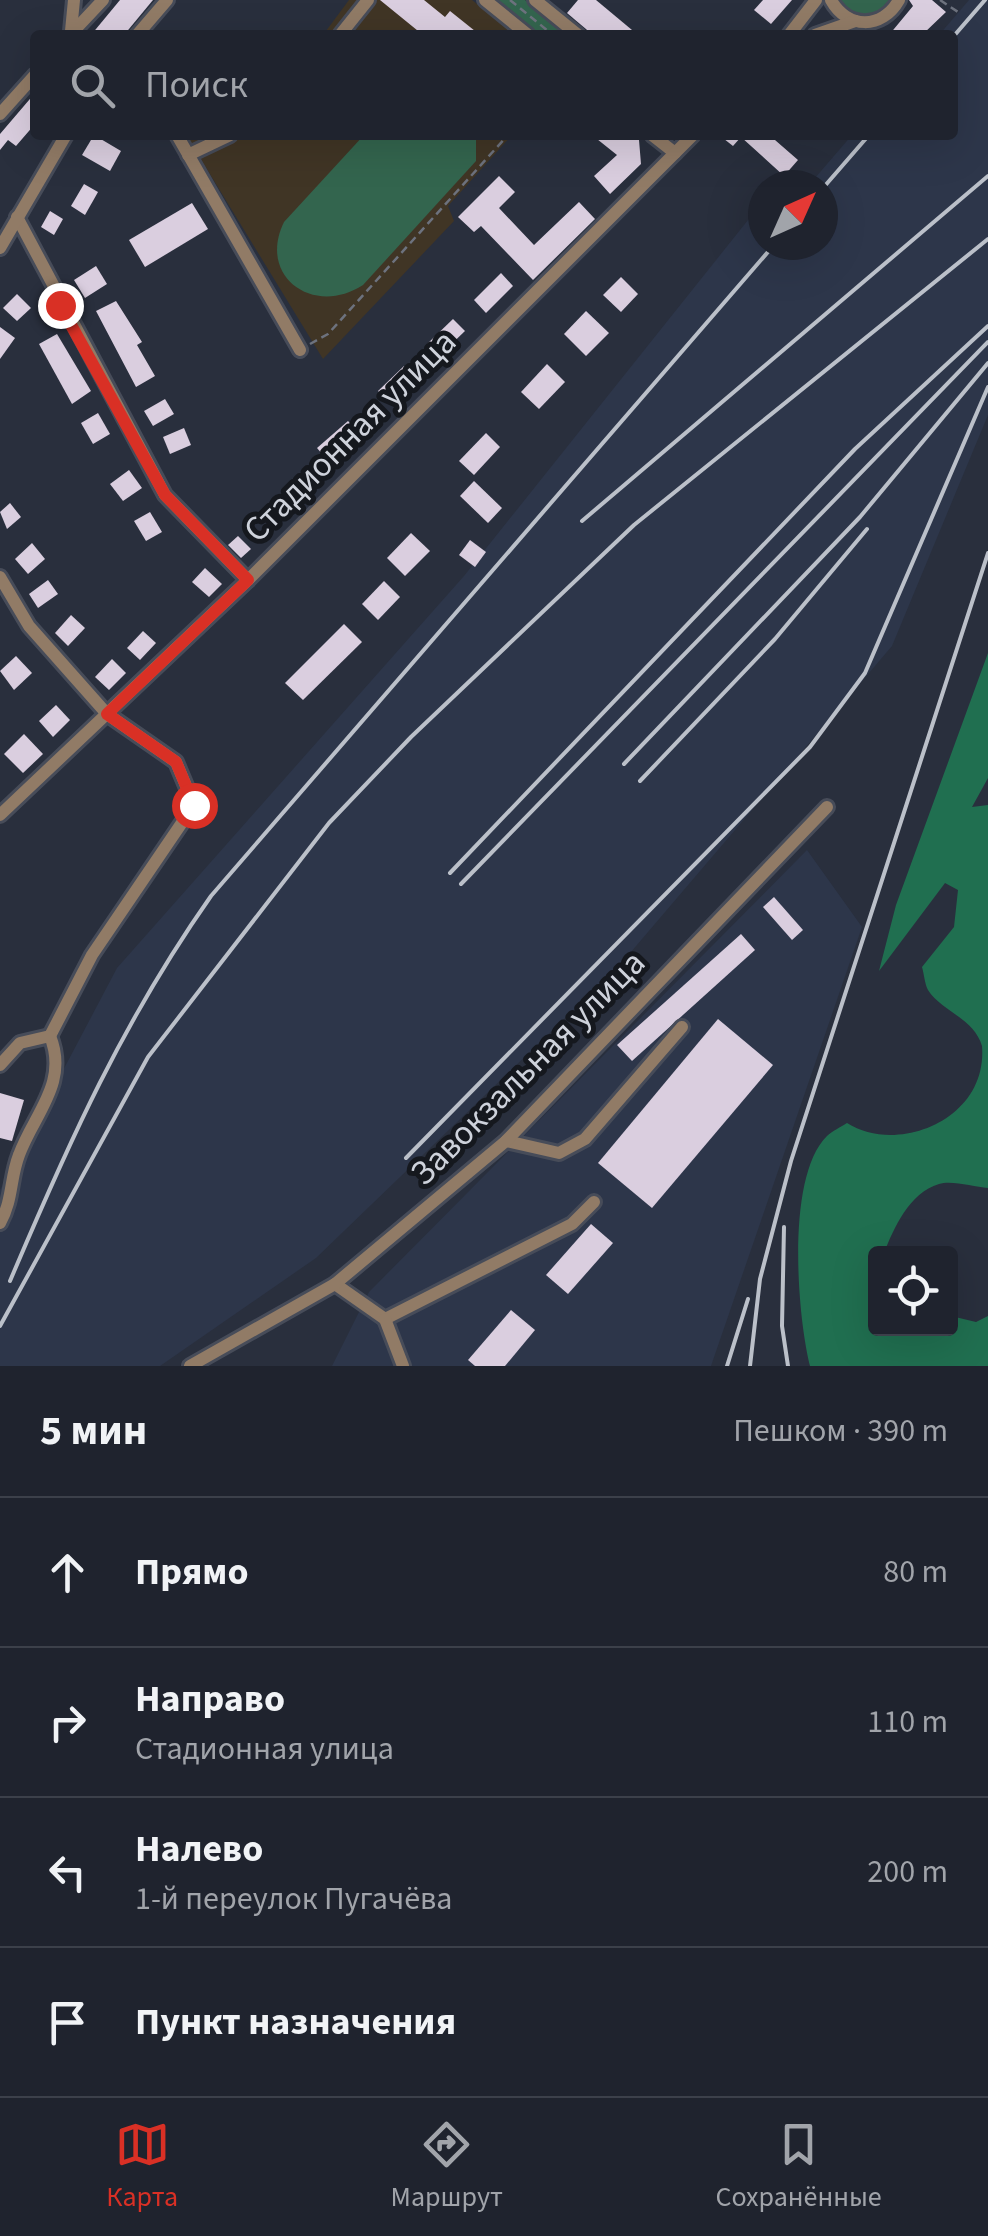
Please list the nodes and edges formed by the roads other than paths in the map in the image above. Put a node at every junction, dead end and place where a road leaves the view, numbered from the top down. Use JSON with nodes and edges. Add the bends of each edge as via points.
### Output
{"nodes":[{"id":1,"x":74,"y":0,"type":"edge"},
{"id":2,"x":103,"y":0,"type":"edge"},
{"id":3,"x":167,"y":0,"type":"edge"},
{"id":4,"x":368,"y":0,"type":"edge"},
{"id":5,"x":485,"y":0,"type":"edge"},
{"id":6,"x":536,"y":0,"type":"edge"},
{"id":7,"x":816,"y":0,"type":"edge"},
{"id":8,"x":831,"y":0,"type":"edge"},
{"id":9,"x":898,"y":0,"type":"edge"},
{"id":10,"x":854,"y":21,"type":"junction"},
{"id":11,"x":71,"y":30,"type":"edge"},
{"id":12,"x":75,"y":30,"type":"edge"},
{"id":13,"x":141,"y":30,"type":"edge"},
{"id":14,"x":344,"y":30,"type":"edge"},
{"id":15,"x":522,"y":30,"type":"edge"},
{"id":16,"x":572,"y":30,"type":"edge"},
{"id":17,"x":793,"y":30,"type":"edge"},
{"id":18,"x":828,"y":30,"type":"edge"},
{"id":19,"x":30,"y":81,"type":"edge"},
{"id":20,"x":0,"y":114,"type":"edge"},
{"id":21,"x":63,"y":140,"type":"edge"},
{"id":22,"x":180,"y":140,"type":"edge"},
{"id":23,"x":220,"y":140,"type":"edge"},
{"id":24,"x":658,"y":140,"type":"edge"},
{"id":25,"x":688,"y":140,"type":"edge"},
{"id":26,"x":675,"y":154,"type":"junction"},
{"id":27,"x":188,"y":156,"type":"junction"},
{"id":28,"x":16,"y":217,"type":"junction"},
{"id":29,"x":0,"y":248,"type":"edge"},
{"id":30,"x":300,"y":350,"type":"road end"},
{"id":31,"x":0,"y":577,"type":"edge"},
{"id":32,"x":248,"y":580,"type":"junction"},
{"id":33,"x":107,"y":714,"type":"junction"},
{"id":34,"x":828,"y":806,"type":"dead end"},
{"id":35,"x":0,"y":815,"type":"edge"},
{"id":36,"x":682,"y":1027,"type":"dead end"},
{"id":37,"x":50,"y":1036,"type":"junction"},
{"id":38,"x":0,"y":1065,"type":"edge"},
{"id":39,"x":506,"y":1141,"type":"junction"},
{"id":40,"x":594,"y":1202,"type":"dead end"},
{"id":41,"x":0,"y":1223,"type":"edge"},
{"id":42,"x":335,"y":1284,"type":"junction"},
{"id":43,"x":385,"y":1319,"type":"junction"},
{"id":44,"x":190,"y":1366,"type":"edge"},
{"id":45,"x":403,"y":1366,"type":"edge"}],
"edges":[{"from":1,"to":11,"type":"street"},
{"from":2,"to":12,"type":"street"},
{"from":3,"to":13,"type":"street"},
{"from":4,"to":14,"type":"street"},
{"from":5,"to":15,"type":"street"},
{"from":6,"to":16,"type":"street"},
{"from":7,"to":17,"type":"street"},
{"from":8,"to":10,"type":"street"},
{"from":9,"to":10,"type":"street","via":[[880,20]]},
{"from":10,"to":18,"type":"street"},
{"from":19,"to":20,"type":"street"},
{"from":21,"to":28,"type":"street"},
{"from":22,"to":27,"type":"street"},
{"from":23,"to":27,"type":"street"},
{"from":24,"to":26,"type":"street"},
{"from":25,"to":26,"type":"street","name":"Стадионная улица"},
{"from":26,"to":32,"type":"street","name":"Стадионная улица"},
{"from":27,"to":30,"type":"street"},
{"from":28,"to":29,"type":"street"},
{"from":28,"to":32,"type":"street","via":[[165,495]]},
{"from":31,"to":33,"type":"street","via":[[29,626]]},
{"from":32,"to":33,"type":"street","name":"Стадионная улица"},
{"from":33,"to":35,"type":"street","name":"Стадионная улица"},
{"from":33,"to":37,"type":"street","via":[[176,762],[194,805],[92,956]]},
{"from":34,"to":39,"type":"street","name":"Завокзальная улица"},
{"from":36,"to":39,"type":"street","via":[[572,1148],[559,1153]]},
{"from":37,"to":38,"type":"street","via":[[20,1043]]},
{"from":37,"to":41,"type":"street","via":[[54,1088],[18,1156],[11,1204]]},
{"from":39,"to":42,"type":"street","name":"Завокзальная улица"},
{"from":40,"to":43,"type":"street","via":[[572,1224]]},
{"from":42,"to":43,"type":"street"},
{"from":42,"to":44,"type":"street","name":"Завокзальная улица"},
{"from":43,"to":45,"type":"street"}]}
